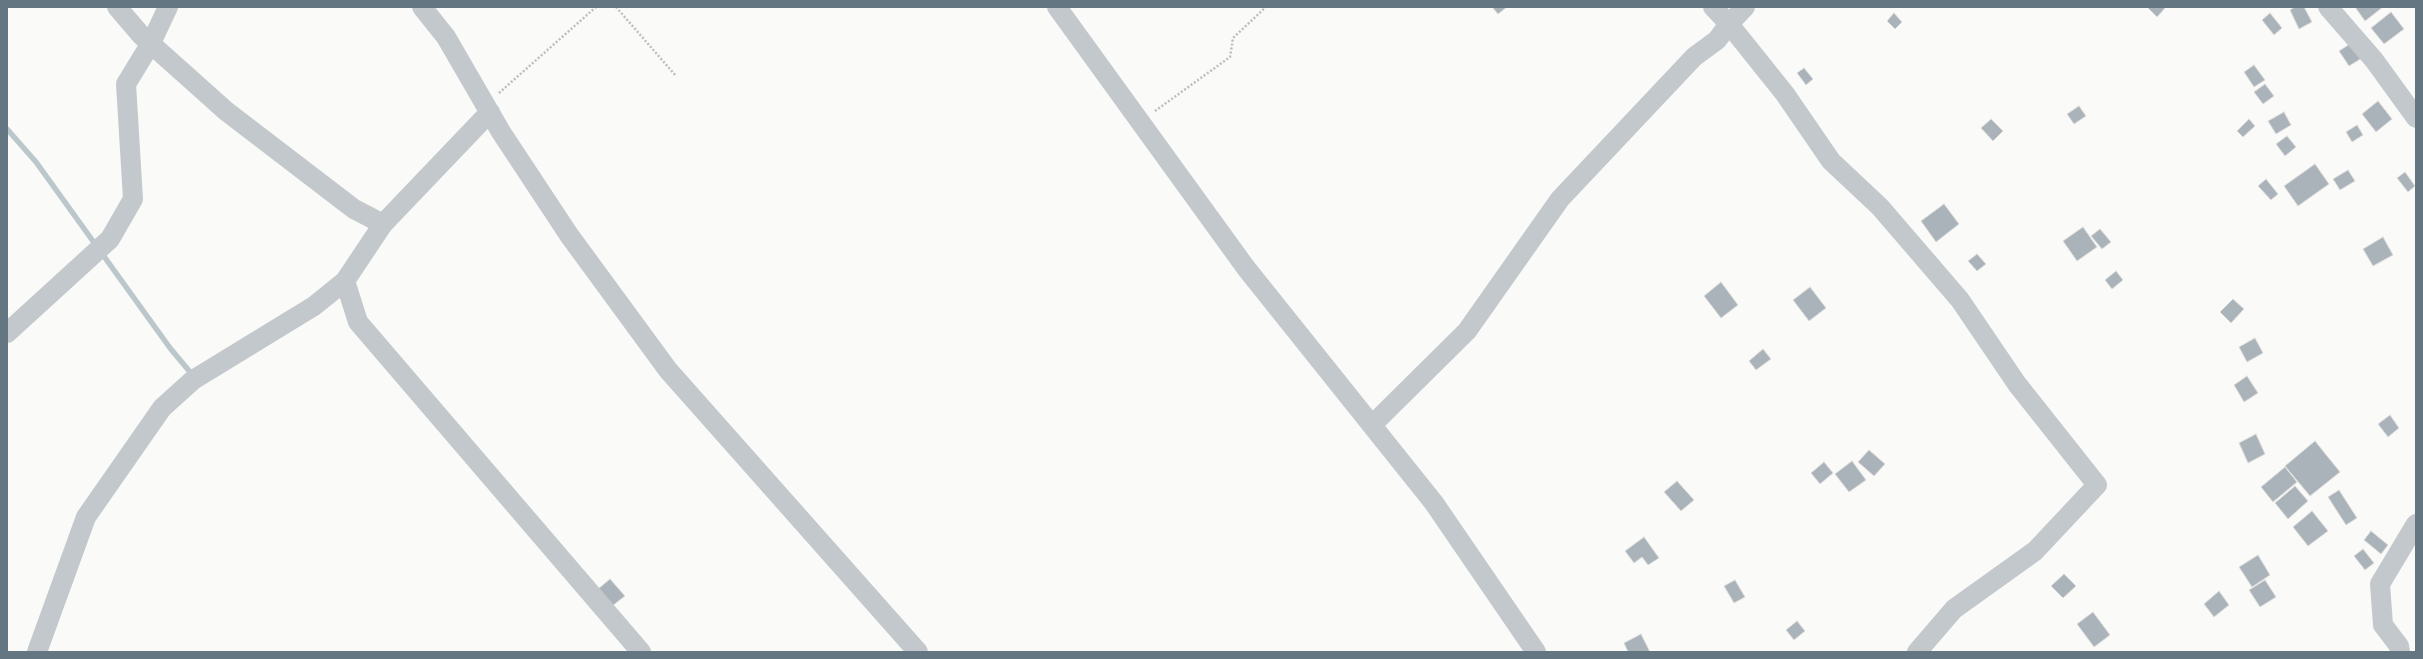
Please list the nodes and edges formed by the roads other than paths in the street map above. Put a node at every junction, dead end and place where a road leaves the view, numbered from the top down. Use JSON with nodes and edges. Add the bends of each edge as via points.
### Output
{"nodes":[{"id":1,"x":118,"y":7,"type":"edge"},
{"id":2,"x":168,"y":7,"type":"edge"},
{"id":3,"x":422,"y":7,"type":"edge"},
{"id":4,"x":1057,"y":7,"type":"edge"},
{"id":5,"x":1713,"y":7,"type":"edge"},
{"id":6,"x":1745,"y":7,"type":"edge"},
{"id":7,"x":2328,"y":7,"type":"edge"},
{"id":8,"x":1729,"y":24,"type":"junction"},
{"id":9,"x":151,"y":43,"type":"junction"},
{"id":10,"x":488,"y":108,"type":"junction"},
{"id":11,"x":2416,"y":118,"type":"edge"},
{"id":12,"x":383,"y":224,"type":"junction"},
{"id":13,"x":345,"y":281,"type":"junction"},
{"id":14,"x":7,"y":333,"type":"edge"},
{"id":15,"x":1372,"y":425,"type":"junction"},
{"id":16,"x":2416,"y":524,"type":"edge"},
{"id":17,"x":37,"y":652,"type":"edge"},
{"id":18,"x":641,"y":652,"type":"edge"},
{"id":19,"x":918,"y":652,"type":"edge"},
{"id":20,"x":1536,"y":652,"type":"edge"},
{"id":21,"x":1917,"y":652,"type":"edge"},
{"id":22,"x":2400,"y":652,"type":"edge"}],
"edges":[{"from":1,"to":9,"type":"street"},
{"from":2,"to":9,"type":"street"},
{"from":3,"to":10,"type":"street","via":[[446,37]]},
{"from":4,"to":15,"type":"street","via":[[1246,268]]},
{"from":5,"to":8,"type":"street"},
{"from":6,"to":8,"type":"street"},
{"from":7,"to":11,"type":"street","via":[[2374,60]]},
{"from":8,"to":15,"type":"street","via":[[1717,40],[1694,57],[1560,200],[1467,331]]},
{"from":8,"to":21,"type":"street","via":[[1785,94],[1831,161],[1880,207],[1960,300],[2018,384],[2097,485],[2035,551],[1954,610]]},
{"from":9,"to":12,"type":"street","via":[[226,111],[354,208]]},
{"from":9,"to":14,"type":"street","via":[[126,84],[133,198],[110,239]]},
{"from":10,"to":12,"type":"street"},
{"from":10,"to":19,"type":"street","via":[[569,235],[668,370]]},
{"from":12,"to":13,"type":"street"},
{"from":13,"to":17,"type":"street","via":[[314,306],[193,380],[162,408],[86,517]]},
{"from":13,"to":18,"type":"street","via":[[358,322]]},
{"from":15,"to":20,"type":"street","via":[[1434,503]]},
{"from":16,"to":22,"type":"street","via":[[2380,584],[2383,625],[2399,646]]}]}
